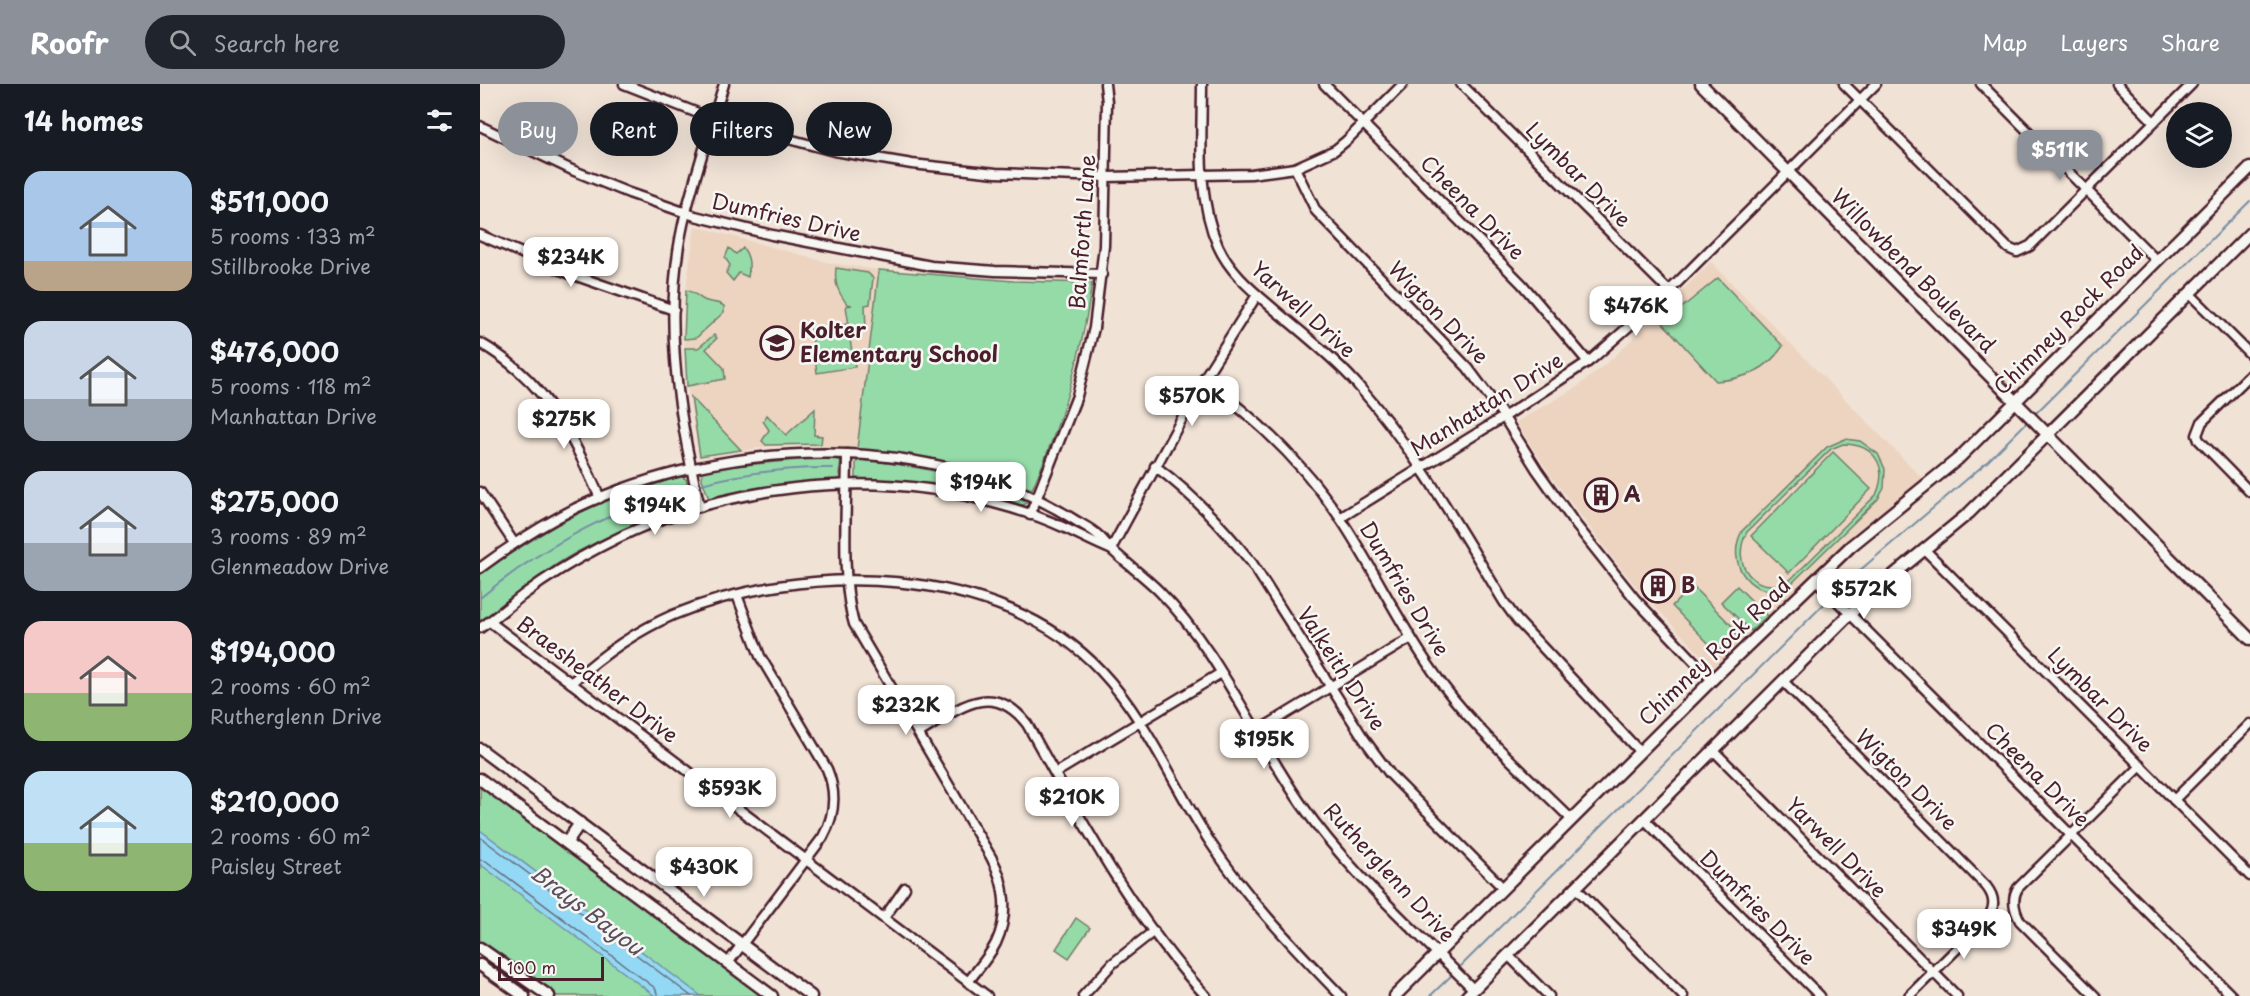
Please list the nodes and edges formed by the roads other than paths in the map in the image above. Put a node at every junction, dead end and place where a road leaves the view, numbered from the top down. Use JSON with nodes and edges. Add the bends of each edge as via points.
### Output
{"nodes":[{"id":1,"x":624,"y":84,"type":"edge"},
{"id":2,"x":724,"y":84,"type":"edge"},
{"id":3,"x":1105,"y":84,"type":"edge"},
{"id":4,"x":1202,"y":84,"type":"edge"},
{"id":5,"x":1324,"y":84,"type":"edge"},
{"id":6,"x":1403,"y":84,"type":"edge"},
{"id":7,"x":1461,"y":84,"type":"edge"},
{"id":8,"x":1701,"y":84,"type":"edge"},
{"id":9,"x":1844,"y":84,"type":"edge"},
{"id":10,"x":1876,"y":84,"type":"edge"},
{"id":11,"x":1981,"y":84,"type":"edge"},
{"id":12,"x":2117,"y":84,"type":"edge"},
{"id":13,"x":2192,"y":84,"type":"edge"},
{"id":14,"x":1860,"y":100,"type":"junction"},
{"id":15,"x":718,"y":102,"type":"edge"},
{"id":16,"x":690,"y":110,"type":"edge"},
{"id":17,"x":2154,"y":122,"type":"junction"},
{"id":18,"x":1363,"y":124,"type":"junction"},
{"id":19,"x":480,"y":126,"type":"edge"},
{"id":20,"x":794,"y":140,"type":"edge"},
{"id":21,"x":702,"y":156,"type":"edge"},
{"id":22,"x":1295,"y":168,"type":"junction"},
{"id":23,"x":2250,"y":168,"type":"edge"},
{"id":24,"x":1787,"y":172,"type":"junction"},
{"id":25,"x":1203,"y":174,"type":"junction"},
{"id":26,"x":1106,"y":177,"type":"junction"},
{"id":27,"x":2086,"y":189,"type":"junction"},
{"id":28,"x":686,"y":213,"type":"junction"},
{"id":29,"x":2250,"y":233,"type":"edge"},
{"id":30,"x":480,"y":235,"type":"edge"},
{"id":31,"x":2157,"y":261,"type":"junction"},
{"id":32,"x":1102,"y":274,"type":"junction"},
{"id":33,"x":1669,"y":291,"type":"junction"},
{"id":34,"x":2189,"y":293,"type":"junction"},
{"id":35,"x":1257,"y":295,"type":"junction"},
{"id":36,"x":674,"y":310,"type":"junction"},
{"id":37,"x":480,"y":343,"type":"edge"},
{"id":38,"x":2250,"y":354,"type":"edge"},
{"id":39,"x":1588,"y":362,"type":"junction"},
{"id":40,"x":2250,"y":375,"type":"edge"},
{"id":41,"x":1203,"y":380,"type":"junction"},
{"id":42,"x":2020,"y":406,"type":"junction"},
{"id":43,"x":1504,"y":417,"type":"junction"},
{"id":44,"x":2044,"y":431,"type":"junction"},
{"id":45,"x":847,"y":453,"type":"junction"},
{"id":46,"x":1155,"y":466,"type":"junction"},
{"id":47,"x":1422,"y":467,"type":"junction"},
{"id":48,"x":691,"y":468,"type":"junction"},
{"id":49,"x":847,"y":485,"type":"junction"},
{"id":50,"x":480,"y":492,"type":"edge"},
{"id":51,"x":2250,"y":492,"type":"edge"},
{"id":52,"x":600,"y":498,"type":"junction"},
{"id":53,"x":1036,"y":499,"type":"junction"},
{"id":54,"x":700,"y":507,"type":"junction"},
{"id":55,"x":1030,"y":515,"type":"junction"},
{"id":56,"x":1340,"y":518,"type":"junction"},
{"id":57,"x":514,"y":543,"type":"junction"},
{"id":58,"x":1111,"y":549,"type":"junction"},
{"id":59,"x":1924,"y":549,"type":"junction"},
{"id":60,"x":480,"y":568,"type":"edge"},
{"id":61,"x":1816,"y":580,"type":"junction"},
{"id":62,"x":847,"y":581,"type":"junction"},
{"id":63,"x":737,"y":595,"type":"junction"},
{"id":64,"x":1850,"y":614,"type":"junction"},
{"id":65,"x":490,"y":622,"type":"junction"},
{"id":66,"x":480,"y":628,"type":"edge"},
{"id":67,"x":1411,"y":638,"type":"junction"},
{"id":68,"x":2250,"y":639,"type":"edge"},
{"id":69,"x":1221,"y":673,"type":"junction"},
{"id":70,"x":1712,"y":680,"type":"junction"},
{"id":71,"x":1783,"y":681,"type":"junction"},
{"id":72,"x":571,"y":683,"type":"junction"},
{"id":73,"x":1331,"y":686,"type":"junction"},
{"id":74,"x":1140,"y":722,"type":"junction"},
{"id":75,"x":2250,"y":724,"type":"edge"},
{"id":76,"x":1256,"y":732,"type":"junction"},
{"id":77,"x":919,"y":733,"type":"junction"},
{"id":78,"x":480,"y":749,"type":"edge"},
{"id":79,"x":1714,"y":750,"type":"junction"},
{"id":80,"x":1640,"y":752,"type":"junction"},
{"id":81,"x":2141,"y":766,"type":"junction"},
{"id":82,"x":1054,"y":773,"type":"junction"},
{"id":83,"x":480,"y":779,"type":"edge"},
{"id":84,"x":2174,"y":800,"type":"junction"},
{"id":85,"x":1644,"y":819,"type":"junction"},
{"id":86,"x":1572,"y":820,"type":"junction"},
{"id":87,"x":580,"y":823,"type":"junction"},
{"id":88,"x":2071,"y":835,"type":"junction"},
{"id":89,"x":567,"y":842,"type":"junction"},
{"id":90,"x":806,"y":859,"type":"junction"},
{"id":91,"x":2250,"y":876,"type":"edge"},
{"id":92,"x":1575,"y":887,"type":"junction"},
{"id":93,"x":905,"y":888,"type":"dead end"},
{"id":94,"x":1503,"y":888,"type":"junction"},
{"id":95,"x":884,"y":918,"type":"junction"},
{"id":96,"x":1154,"y":931,"type":"junction"},
{"id":97,"x":742,"y":945,"type":"junction"},
{"id":98,"x":480,"y":948,"type":"edge"},
{"id":99,"x":1438,"y":953,"type":"junction"},
{"id":100,"x":1509,"y":955,"type":"junction"},
{"id":101,"x":728,"y":963,"type":"junction"},
{"id":102,"x":480,"y":965,"type":"edge"},
{"id":103,"x":1933,"y":972,"type":"junction"},
{"id":104,"x":968,"y":982,"type":"junction"},
{"id":105,"x":1470,"y":993,"type":"edge"},
{"id":106,"x":524,"y":996,"type":"edge"},
{"id":107,"x":549,"y":996,"type":"edge"},
{"id":108,"x":772,"y":996,"type":"edge"},
{"id":109,"x":811,"y":996,"type":"edge"},
{"id":110,"x":987,"y":996,"type":"edge"},
{"id":111,"x":1083,"y":996,"type":"edge"},
{"id":112,"x":1206,"y":996,"type":"edge"},
{"id":113,"x":1341,"y":996,"type":"edge"},
{"id":114,"x":1395,"y":996,"type":"edge"},
{"id":115,"x":1549,"y":996,"type":"edge"},
{"id":116,"x":1683,"y":996,"type":"edge"},
{"id":117,"x":1820,"y":996,"type":"edge"},
{"id":118,"x":1909,"y":996,"type":"edge"},
{"id":119,"x":1957,"y":996,"type":"edge"},
{"id":120,"x":2095,"y":996,"type":"edge"},
{"id":121,"x":2232,"y":996,"type":"edge"}],
"edges":[{"from":1,"to":16,"type":"street"},
{"from":2,"to":15,"type":"street"},
{"from":3,"to":26,"type":"street","name":"Balmforth Lane"},
{"from":4,"to":25,"type":"street","name":"Yarwell Drive"},
{"from":5,"to":18,"type":"street","name":"Cheena Drive"},
{"from":6,"to":18,"type":"street"},
{"from":7,"to":33,"type":"street","name":"Lymbar Drive"},
{"from":8,"to":24,"type":"main road","name":"Willowbend Boulevard"},
{"from":9,"to":14,"type":"street"},
{"from":10,"to":14,"type":"street","name":"Manhattan Drive"},
{"from":11,"to":27,"type":"street"},
{"from":12,"to":17,"type":"street"},
{"from":13,"to":17,"type":"street"},
{"from":14,"to":24,"type":"street","name":"Manhattan Drive"},
{"from":14,"to":27,"type":"street","via":[[2012,251],[2020,252],[2030,246]]},
{"from":17,"to":27,"type":"street"},
{"from":18,"to":22,"type":"street","via":[[1335,150]]},
{"from":18,"to":39,"type":"street","name":"Cheena Drive","via":[[1522,284]]},
{"from":19,"to":28,"type":"street","name":"Dumfries Drive","via":[[572,170]]},
{"from":20,"to":26,"type":"street","via":[[912,164],[996,173]]},
{"from":21,"to":28,"type":"street"},
{"from":22,"to":25,"type":"street","via":[[1251,174]]},
{"from":22,"to":43,"type":"street","name":"Wigton Drive","via":[[1320,216],[1448,345]]},
{"from":23,"to":31,"type":"main road","name":"Chimney Rock Road"},
{"from":24,"to":33,"type":"street","name":"Manhattan Drive"},
{"from":24,"to":42,"type":"main road","name":"Willowbend Boulevard"},
{"from":25,"to":26,"type":"street"},
{"from":25,"to":35,"type":"street","name":"Yarwell Drive","via":[[1204,205],[1219,249]]},
{"from":26,"to":32,"type":"street","name":"Balmforth Lane"},
{"from":27,"to":31,"type":"street"},
{"from":28,"to":32,"type":"street","name":"Dumfries Drive","via":[[772,235],[931,266]]},
{"from":28,"to":36,"type":"street","via":[[677,260]]},
{"from":29,"to":34,"type":"main road"},
{"from":30,"to":36,"type":"street","via":[[568,273]]},
{"from":31,"to":42,"type":"main road","name":"Chimney Rock Road","via":[[2086,330]]},
{"from":32,"to":53,"type":"street","name":"Balmforth Lane","via":[[1094,328],[1077,396]]},
{"from":33,"to":39,"type":"street","name":"Manhattan Drive"},
{"from":34,"to":38,"type":"street"},
{"from":34,"to":44,"type":"main road"},
{"from":35,"to":41,"type":"street"},
{"from":35,"to":47,"type":"street","name":"Yarwell Drive","via":[[1353,380]]},
{"from":36,"to":48,"type":"street","via":[[675,368]]},
{"from":37,"to":52,"type":"street","via":[[517,370],[553,408],[577,447]]},
{"from":39,"to":43,"type":"street","name":"Manhattan Drive"},
{"from":40,"to":51,"type":"street","via":[[2200,426],[2197,435]]},
{"from":41,"to":46,"type":"street"},
{"from":41,"to":56,"type":"street","name":"Dumfries Drive","via":[[1270,435]]},
{"from":42,"to":44,"type":"main road","name":"Willowbend Boulevard"},
{"from":42,"to":61,"type":"main road","name":"Chimney Rock Road","via":[[1851,546]]},
{"from":43,"to":47,"type":"street","name":"Manhattan Drive"},
{"from":43,"to":70,"type":"street","name":"Wigton Drive","via":[[1576,525],[1635,599]]},
{"from":44,"to":59,"type":"main road","via":[[1969,513]]},
{"from":44,"to":68,"type":"main road","name":"Willowbend Boulevard"},
{"from":45,"to":48,"type":"street","name":"Rutherglenn Drive","via":[[769,455]]},
{"from":45,"to":49,"type":"street"},
{"from":45,"to":53,"type":"street","name":"Rutherglenn Drive","via":[[938,465]]},
{"from":46,"to":58,"type":"street"},
{"from":46,"to":73,"type":"street","name":"Valkeith Drive","via":[[1195,498],[1252,563]]},
{"from":47,"to":56,"type":"street","name":"Manhattan Drive"},
{"from":47,"to":80,"type":"street","name":"Yarwell Drive","via":[[1517,620]]},
{"from":48,"to":52,"type":"street","name":"Rutherglenn Drive"},
{"from":48,"to":54,"type":"street"},
{"from":49,"to":54,"type":"street","name":"Rutherglenn Drive","via":[[780,490]]},
{"from":49,"to":55,"type":"street","name":"Rutherglenn Drive","via":[[953,493]]},
{"from":49,"to":62,"type":"street"},
{"from":50,"to":57,"type":"street"},
{"from":52,"to":57,"type":"street","name":"Rutherglenn Drive"},
{"from":53,"to":55,"type":"street","name":"Balmforth Lane"},
{"from":53,"to":58,"type":"street","name":"Rutherglenn Drive","via":[[1100,536]]},
{"from":54,"to":65,"type":"street","name":"Rutherglenn Drive","via":[[601,546],[545,579]]},
{"from":55,"to":58,"type":"street","name":"Rutherglenn Drive"},
{"from":56,"to":67,"type":"street","name":"Dumfries Drive"},
{"from":57,"to":60,"type":"street","name":"Rutherglenn Drive"},
{"from":58,"to":69,"type":"street","name":"Rutherglenn Drive","via":[[1161,592],[1197,635]]},
{"from":59,"to":64,"type":"main road"},
{"from":59,"to":81,"type":"street","name":"Lymbar Drive"},
{"from":61,"to":64,"type":"street","name":"Cheena Drive"},
{"from":61,"to":70,"type":"main road","name":"Chimney Rock Road"},
{"from":62,"to":63,"type":"street","via":[[795,584]]},
{"from":62,"to":74,"type":"street","via":[[916,584],[978,597],[1045,626],[1101,670]]},
{"from":62,"to":77,"type":"street","via":[[854,624]]},
{"from":63,"to":72,"type":"street","via":[[649,626],[600,657]]},
{"from":63,"to":90,"type":"street","via":[[760,656],[831,779],[834,797],[828,827]]},
{"from":64,"to":71,"type":"main road"},
{"from":64,"to":88,"type":"street","name":"Cheena Drive"},
{"from":65,"to":66,"type":"street","name":"Rutherglenn Drive"},
{"from":65,"to":72,"type":"street","name":"Braesheather Drive"},
{"from":67,"to":73,"type":"street"},
{"from":67,"to":86,"type":"street","name":"Dumfries Drive","via":[[1461,707]]},
{"from":69,"to":74,"type":"street"},
{"from":69,"to":76,"type":"street","name":"Rutherglenn Drive"},
{"from":70,"to":80,"type":"main road","name":"Chimney Rock Road"},
{"from":71,"to":79,"type":"main road"},
{"from":71,"to":103,"type":"street","name":"Wigton Drive","via":[[1992,894],[1993,908],[1984,922]]},
{"from":72,"to":90,"type":"street","name":"Braesheather Drive"},
{"from":73,"to":76,"type":"street"},
{"from":73,"to":94,"type":"street","name":"Valkeith Drive","via":[[1390,774]]},
{"from":74,"to":82,"type":"street"},
{"from":74,"to":113,"type":"street","via":[[1229,869],[1264,914]]},
{"from":75,"to":84,"type":"street"},
{"from":76,"to":99,"type":"street","name":"Rutherglenn Drive","via":[[1328,839]]},
{"from":77,"to":82,"type":"street","via":[[969,703],[1001,702],[1027,724]]},
{"from":77,"to":104,"type":"street","via":[[1002,879],[1004,913],[1000,931],[995,945]]},
{"from":78,"to":87,"type":"main road"},
{"from":79,"to":85,"type":"main road"},
{"from":79,"to":103,"type":"street","name":"Yarwell Drive"},
{"from":80,"to":86,"type":"main road","name":"Chimney Rock Road"},
{"from":81,"to":84,"type":"street","name":"Lymbar Drive"},
{"from":81,"to":88,"type":"street"},
{"from":82,"to":96,"type":"street"},
{"from":83,"to":89,"type":"main road"},
{"from":84,"to":91,"type":"street","name":"Lymbar Drive"},
{"from":85,"to":92,"type":"main road"},
{"from":85,"to":117,"type":"street","name":"Dumfries Drive"},
{"from":86,"to":94,"type":"main road","name":"Chimney Rock Road"},
{"from":87,"to":89,"type":"main road"},
{"from":87,"to":97,"type":"main road"},
{"from":88,"to":120,"type":"street","via":[[2018,888],[2014,904],[2020,921]]},
{"from":88,"to":121,"type":"street","name":"Cheena Drive"},
{"from":89,"to":101,"type":"main road"},
{"from":90,"to":95,"type":"street","name":"Braesheather Drive"},
{"from":90,"to":97,"type":"street"},
{"from":92,"to":100,"type":"main road"},
{"from":92,"to":116,"type":"street"},
{"from":93,"to":95,"type":"street"},
{"from":94,"to":99,"type":"main road","name":"Chimney Rock Road"},
{"from":95,"to":104,"type":"street","name":"Braesheather Drive"},
{"from":96,"to":111,"type":"street","via":[[1113,963]]},
{"from":96,"to":112,"type":"street"},
{"from":97,"to":101,"type":"street"},
{"from":97,"to":109,"type":"main road"},
{"from":98,"to":107,"type":"main road"},
{"from":99,"to":105,"type":"street","name":"Rutherglenn Drive","via":[[1465,981]]},
{"from":99,"to":114,"type":"main road","name":"Chimney Rock Road"},
{"from":100,"to":105,"type":"main road"},
{"from":100,"to":115,"type":"street"},
{"from":101,"to":108,"type":"main road"},
{"from":102,"to":106,"type":"main road"},
{"from":103,"to":118,"type":"street"},
{"from":103,"to":119,"type":"street","name":"Yarwell Drive"},
{"from":104,"to":110,"type":"street","name":"Braesheather Drive"}]}
